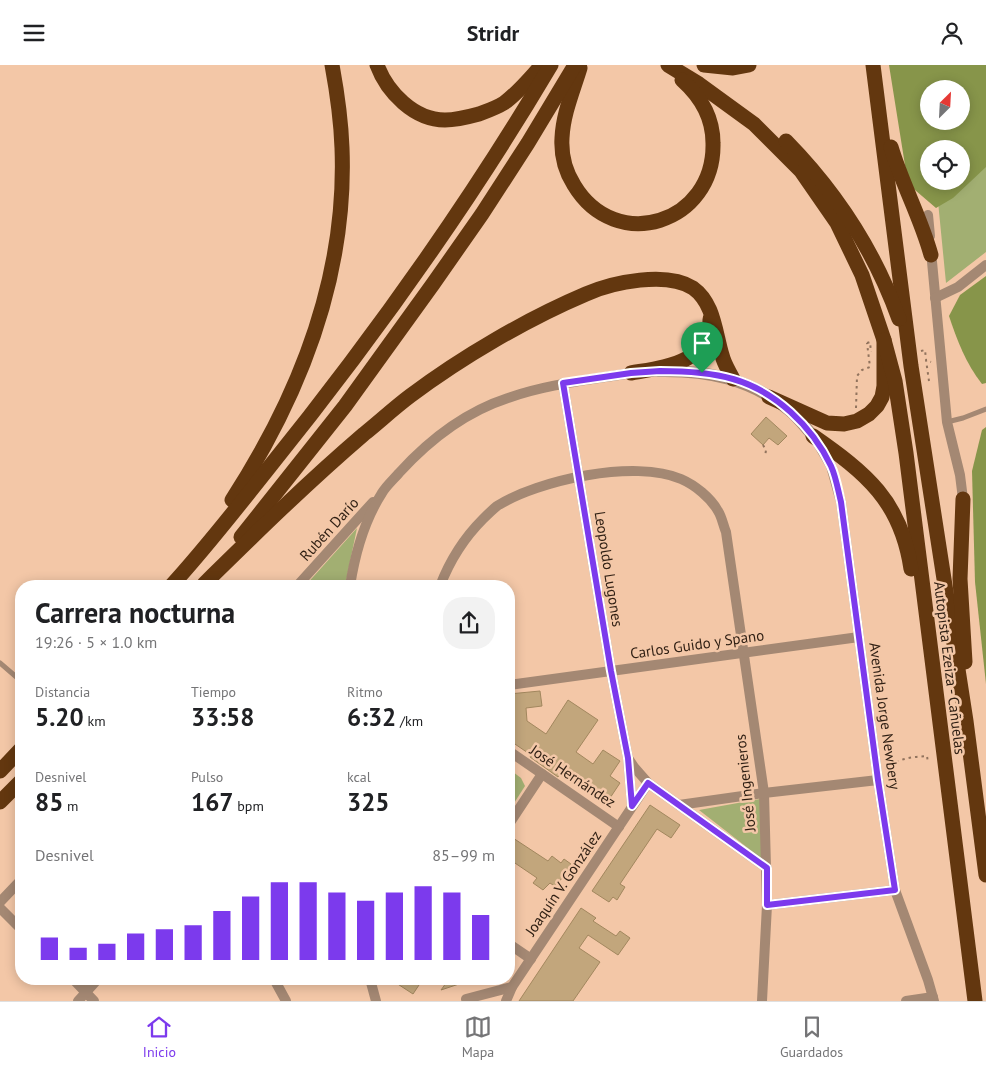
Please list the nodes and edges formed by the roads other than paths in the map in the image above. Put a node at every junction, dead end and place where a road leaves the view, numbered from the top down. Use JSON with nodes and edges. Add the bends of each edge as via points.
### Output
{"nodes":[{"id":1,"x":332,"y":65,"type":"edge"},
{"id":2,"x":377,"y":65,"type":"edge"},
{"id":3,"x":542,"y":65,"type":"edge"},
{"id":4,"x":552,"y":65,"type":"edge"},
{"id":5,"x":575,"y":65,"type":"edge"},
{"id":6,"x":582,"y":65,"type":"edge"},
{"id":7,"x":664,"y":65,"type":"edge"},
{"id":8,"x":668,"y":65,"type":"edge"},
{"id":9,"x":685,"y":65,"type":"edge"},
{"id":10,"x":704,"y":65,"type":"edge"},
{"id":11,"x":749,"y":65,"type":"edge"},
{"id":12,"x":873,"y":65,"type":"edge"},
{"id":13,"x":879,"y":109,"type":"junction"},
{"id":14,"x":928,"y":215,"type":"dead end"},
{"id":15,"x":932,"y":255,"type":"junction"},
{"id":16,"x":986,"y":265,"type":"edge"},
{"id":17,"x":935,"y":298,"type":"junction"},
{"id":18,"x":710,"y":310,"type":"junction"},
{"id":19,"x":884,"y":340,"type":"junction"},
{"id":20,"x":911,"y":366,"type":"junction"},
{"id":21,"x":631,"y":373,"type":"junction"},
{"id":22,"x":733,"y":379,"type":"junction"},
{"id":23,"x":563,"y":383,"type":"junction"},
{"id":24,"x":769,"y":397,"type":"junction"},
{"id":25,"x":986,"y":409,"type":"edge"},
{"id":26,"x":947,"y":422,"type":"junction"},
{"id":27,"x":813,"y":435,"type":"junction"},
{"id":28,"x":579,"y":477,"type":"junction"},
{"id":29,"x":382,"y":492,"type":"junction"},
{"id":30,"x":963,"y":499,"type":"joint"},
{"id":31,"x":187,"y":569,"type":"junction"},
{"id":32,"x":177,"y":580,"type":"edge"},
{"id":33,"x":207,"y":580,"type":"edge"},
{"id":34,"x":208,"y":580,"type":"edge"},
{"id":35,"x":302,"y":580,"type":"edge"},
{"id":36,"x":351,"y":580,"type":"edge"},
{"id":37,"x":443,"y":580,"type":"edge"},
{"id":38,"x":928,"y":636,"type":"junction"},
{"id":39,"x":859,"y":637,"type":"junction"},
{"id":40,"x":744,"y":653,"type":"junction"},
{"id":41,"x":0,"y":663,"type":"edge"},
{"id":42,"x":611,"y":671,"type":"junction"},
{"id":43,"x":15,"y":676,"type":"edge"},
{"id":44,"x":515,"y":684,"type":"edge"},
{"id":45,"x":966,"y":721,"type":"junction"},
{"id":46,"x":15,"y":755,"type":"edge"},
{"id":47,"x":515,"y":755,"type":"edge"},
{"id":48,"x":628,"y":758,"type":"junction"},
{"id":49,"x":0,"y":771,"type":"edge"},
{"id":50,"x":542,"y":774,"type":"junction"},
{"id":51,"x":878,"y":780,"type":"junction"},
{"id":52,"x":648,"y":783,"type":"junction"},
{"id":53,"x":15,"y":787,"type":"edge"},
{"id":54,"x":764,"y":793,"type":"junction"},
{"id":55,"x":0,"y":803,"type":"edge"},
{"id":56,"x":679,"y":805,"type":"junction"},
{"id":57,"x":632,"y":806,"type":"junction"},
{"id":58,"x":515,"y":815,"type":"edge"},
{"id":59,"x":619,"y":827,"type":"junction"},
{"id":60,"x":767,"y":868,"type":"junction"},
{"id":61,"x":986,"y":875,"type":"edge"},
{"id":62,"x":15,"y":886,"type":"edge"},
{"id":63,"x":895,"y":890,"type":"junction"},
{"id":64,"x":0,"y":902,"type":"edge"},
{"id":65,"x":767,"y":905,"type":"junction"},
{"id":66,"x":0,"y":908,"type":"edge"},
{"id":67,"x":15,"y":923,"type":"edge"},
{"id":68,"x":515,"y":948,"type":"edge"},
{"id":69,"x":531,"y":959,"type":"junction"},
{"id":70,"x":515,"y":983,"type":"edge"},
{"id":71,"x":79,"y":985,"type":"edge"},
{"id":72,"x":92,"y":985,"type":"edge"},
{"id":73,"x":277,"y":985,"type":"edge"},
{"id":74,"x":372,"y":985,"type":"edge"},
{"id":75,"x":512,"y":987,"type":"joint"},
{"id":76,"x":86,"y":992,"type":"junction"},
{"id":77,"x":933,"y":999,"type":"edge"},
{"id":78,"x":462,"y":1000,"type":"edge"},
{"id":79,"x":78,"y":1001,"type":"edge"},
{"id":80,"x":94,"y":1001,"type":"edge"},
{"id":81,"x":286,"y":1001,"type":"edge"},
{"id":82,"x":376,"y":1001,"type":"edge"},
{"id":83,"x":485,"y":1001,"type":"edge"},
{"id":84,"x":506,"y":1001,"type":"edge"},
{"id":85,"x":762,"y":1001,"type":"edge"},
{"id":86,"x":906,"y":1001,"type":"edge"},
{"id":87,"x":975,"y":1001,"type":"edge"}],
"edges":[{"from":1,"to":31,"type":"highway","via":[[342,148],[341,203],[327,293],[311,345],[274,431]]},
{"from":2,"to":3,"type":"highway","via":[[387,86],[401,101],[429,117],[444,120],[473,115],[504,103]]},
{"from":4,"to":31,"type":"highway","via":[[463,207],[346,370]]},
{"from":5,"to":33,"type":"highway","via":[[482,214],[346,406]]},
{"from":6,"to":7,"type":"highway","via":[[567,107],[562,139],[564,166],[578,193],[588,204],[603,215],[638,224],[668,219],[690,203],[704,184],[714,154],[711,126],[701,101],[694,90]]},
{"from":8,"to":19,"type":"highway","name":"Autopista Ezeiza - Cañuelas","via":[[754,124],[800,171],[837,223],[862,275]]},
{"from":9,"to":20,"type":"highway","via":[[731,94],[758,116],[793,147],[826,185],[870,252],[888,289]]},
{"from":10,"to":11,"type":"highway","via":[[733,68]]},
{"from":12,"to":13,"type":"highway"},
{"from":13,"to":15,"type":"highway"},
{"from":13,"to":20,"type":"highway"},
{"from":14,"to":15,"type":"street"},
{"from":15,"to":17,"type":"street"},
{"from":16,"to":17,"type":"street","via":[[958,287]]},
{"from":17,"to":26,"type":"street"},
{"from":18,"to":21,"type":"highway","via":[[708,337],[702,348],[691,357]]},
{"from":18,"to":22,"type":"highway","via":[[722,356]]},
{"from":18,"to":34,"type":"highway","via":[[704,298],[684,283],[642,280],[588,293],[543,314],[410,396],[329,464]]},
{"from":19,"to":24,"type":"highway","via":[[882,397],[869,415],[857,421],[827,423]]},
{"from":19,"to":38,"type":"highway","name":"Autopista Ezeiza - Cañuelas","via":[[895,381],[906,453]]},
{"from":20,"to":45,"type":"highway","name":"Autopista Ezeiza - Cañuelas"},
{"from":21,"to":22,"type":"street","via":[[680,371]]},
{"from":21,"to":23,"type":"street"},
{"from":22,"to":24,"type":"street"},
{"from":23,"to":28,"type":"street","name":"Leopoldo Lugones"},
{"from":23,"to":29,"type":"street","via":[[507,398],[450,427],[418,452]]},
{"from":24,"to":27,"type":"street","via":[[790,411]]},
{"from":25,"to":26,"type":"lane"},
{"from":26,"to":30,"type":"street"},
{"from":27,"to":38,"type":"highway","via":[[866,476],[891,508],[909,554],[914,595]]},
{"from":27,"to":39,"type":"street","name":"Avenida Jorge Newbery","via":[[831,466],[841,502]]},
{"from":28,"to":37,"type":"street","name":"José Ingenieros","via":[[548,484],[495,507],[459,546]]},
{"from":28,"to":40,"type":"street","name":"José Ingenieros","via":[[656,471],[681,479],[702,492],[718,510],[726,532]]},
{"from":28,"to":42,"type":"street","name":"Leopoldo Lugones"},
{"from":29,"to":35,"type":"street","name":"Rubén Darío"},
{"from":29,"to":36,"type":"street","via":[[358,547]]},
{"from":30,"to":45,"type":"highway","via":[[960,579]]},
{"from":31,"to":32,"type":"highway"},
{"from":38,"to":87,"type":"highway","name":"Autopista Ezeiza - Cañuelas"},
{"from":39,"to":40,"type":"street","name":"Carlos Guido y Spano"},
{"from":39,"to":51,"type":"street","name":"Avenida Jorge Newbery"},
{"from":40,"to":42,"type":"street","name":"Carlos Guido y Spano"},
{"from":40,"to":54,"type":"street","name":"José Ingenieros"},
{"from":41,"to":43,"type":"lane"},
{"from":42,"to":44,"type":"street","name":"Carlos Guido y Spano"},
{"from":42,"to":48,"type":"street","name":"Leopoldo Lugones"},
{"from":45,"to":61,"type":"highway","name":"Autopista Ezeiza - Cañuelas"},
{"from":46,"to":49,"type":"highway"},
{"from":47,"to":50,"type":"street","name":"José Hernández"},
{"from":48,"to":52,"type":"street","name":"Leopoldo Lugones"},
{"from":48,"to":57,"type":"street","name":"Leopoldo Lugones"},
{"from":50,"to":58,"type":"street"},
{"from":50,"to":59,"type":"street","name":"José Hernández"},
{"from":51,"to":54,"type":"street"},
{"from":51,"to":63,"type":"street","name":"Avenida Jorge Newbery"},
{"from":52,"to":56,"type":"street","name":"Leopoldo Lugones"},
{"from":52,"to":57,"type":"street","name":"Joaquín V. González"},
{"from":53,"to":55,"type":"highway"},
{"from":54,"to":56,"type":"street"},
{"from":54,"to":60,"type":"street","name":"José Ingenieros"},
{"from":56,"to":60,"type":"street","name":"Leopoldo Lugones"},
{"from":57,"to":59,"type":"street","name":"Joaquín V. González"},
{"from":59,"to":69,"type":"street","name":"Joaquín V. González"},
{"from":60,"to":65,"type":"street","name":"José Ingenieros"},
{"from":62,"to":64,"type":"street"},
{"from":63,"to":65,"type":"street"},
{"from":63,"to":77,"type":"street","name":"Avenida Jorge Newbery"},
{"from":65,"to":85,"type":"street","name":"José Ingenieros"},
{"from":66,"to":67,"type":"street"},
{"from":68,"to":69,"type":"street"},
{"from":69,"to":70,"type":"street","name":"Joaquín V. González"},
{"from":71,"to":76,"type":"street"},
{"from":72,"to":76,"type":"street"},
{"from":73,"to":81,"type":"street"},
{"from":74,"to":82,"type":"street"},
{"from":75,"to":78,"type":"street"},
{"from":75,"to":84,"type":"street","name":"Joaquín V. González"},
{"from":76,"to":79,"type":"street"},
{"from":76,"to":80,"type":"street"},
{"from":77,"to":86,"type":"street"},
{"from":78,"to":83,"type":"street"}]}
